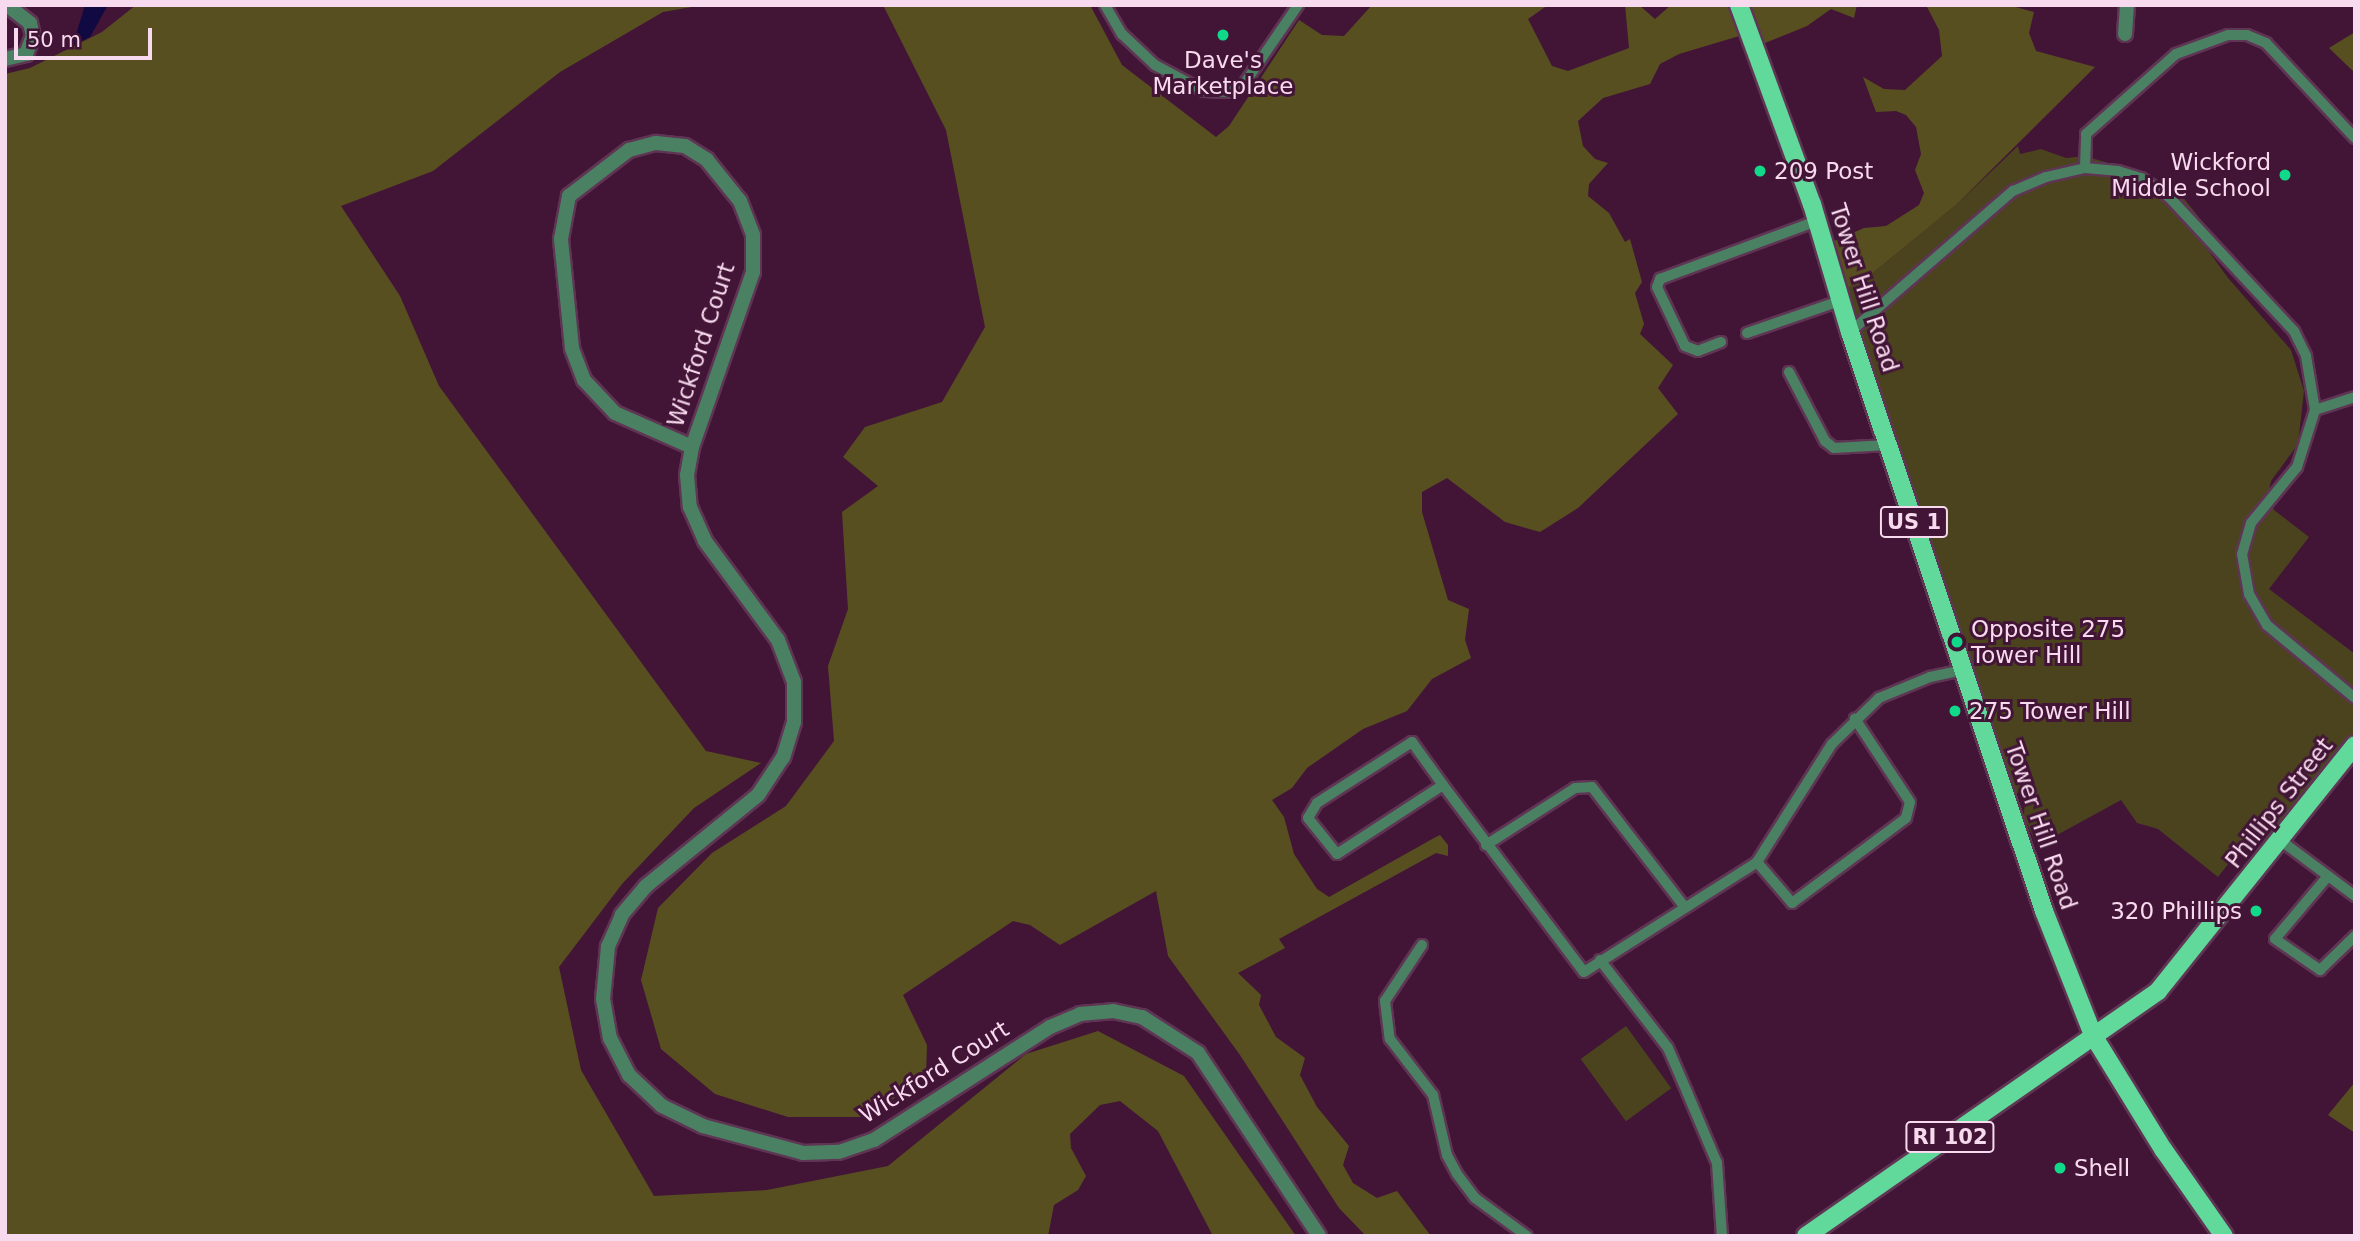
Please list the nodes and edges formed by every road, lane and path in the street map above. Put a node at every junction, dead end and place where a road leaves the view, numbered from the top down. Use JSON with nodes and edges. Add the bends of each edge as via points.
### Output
{"nodes":[{"id":1,"x":7,"y":5,"type":"edge"},
{"id":2,"x":1105,"y":5,"type":"edge"},
{"id":3,"x":1297,"y":5,"type":"edge"},
{"id":4,"x":1739,"y":5,"type":"edge"},
{"id":5,"x":2127,"y":5,"type":"edge"},
{"id":6,"x":2125,"y":34,"type":"dead end"},
{"id":7,"x":5,"y":59,"type":"edge"},
{"id":8,"x":2355,"y":138,"type":"edge"},
{"id":9,"x":2085,"y":168,"type":"junction"},
{"id":10,"x":1817,"y":221,"type":"junction"},
{"id":11,"x":1840,"y":300,"type":"junction"},
{"id":12,"x":1850,"y":332,"type":"junction"},
{"id":13,"x":1747,"y":333,"type":"dead end"},
{"id":14,"x":1721,"y":342,"type":"dead end"},
{"id":15,"x":1789,"y":372,"type":"dead end"},
{"id":16,"x":2355,"y":397,"type":"edge"},
{"id":17,"x":2315,"y":410,"type":"junction"},
{"id":18,"x":1888,"y":444,"type":"junction"},
{"id":19,"x":692,"y":447,"type":"junction"},
{"id":20,"x":1962,"y":670,"type":"junction"},
{"id":21,"x":2355,"y":698,"type":"edge"},
{"id":22,"x":1855,"y":719,"type":"junction"},
{"id":23,"x":2355,"y":746,"type":"edge"},
{"id":24,"x":1443,"y":785,"type":"junction"},
{"id":25,"x":2280,"y":841,"type":"junction"},
{"id":26,"x":1486,"y":845,"type":"junction"},
{"id":27,"x":1757,"y":862,"type":"junction"},
{"id":28,"x":2328,"y":876,"type":"junction"},
{"id":29,"x":2355,"y":896,"type":"edge"},
{"id":30,"x":1684,"y":906,"type":"junction"},
{"id":31,"x":2355,"y":936,"type":"edge"},
{"id":32,"x":1422,"y":945,"type":"dead end"},
{"id":33,"x":1600,"y":960,"type":"junction"},
{"id":34,"x":2094,"y":1037,"type":"junction"},
{"id":35,"x":1319,"y":1236,"type":"edge"},
{"id":36,"x":1527,"y":1236,"type":"edge"},
{"id":37,"x":1722,"y":1236,"type":"edge"},
{"id":38,"x":1806,"y":1236,"type":"edge"},
{"id":39,"x":2224,"y":1236,"type":"edge"}],
"edges":[{"from":1,"to":7,"type":"street","via":[[21,12],[33,37],[26,54]]},
{"from":2,"to":3,"type":"lane","via":[[1122,34],[1155,65],[1204,91],[1230,92],[1244,84]]},
{"from":4,"to":10,"type":"main road","name":"Tower Hill Road","number":"US 1"},
{"from":5,"to":6,"type":"street"},
{"from":8,"to":9,"type":"lane","via":[[2266,43],[2247,35],[2228,35],[2176,54],[2086,134]]},
{"from":9,"to":12,"type":"lane","via":[[2013,191]]},
{"from":9,"to":17,"type":"lane","via":[[2141,178],[2169,197],[2296,333],[2314,384]]},
{"from":10,"to":11,"type":"main road","name":"Tower Hill Road","number":"US 1"},
{"from":10,"to":14,"type":"lane","via":[[1660,279],[1657,287],[1685,346],[1698,351]]},
{"from":11,"to":12,"type":"main road","name":"Tower Hill Road","number":"US 1"},
{"from":11,"to":13,"type":"lane"},
{"from":12,"to":18,"type":"main road","name":"Tower Hill Road","number":"US 1"},
{"from":15,"to":18,"type":"lane","via":[[1825,441],[1834,448]]},
{"from":16,"to":17,"type":"lane"},
{"from":17,"to":21,"type":"lane","via":[[2297,467],[2251,523],[2242,554],[2249,594],[2267,625]]},
{"from":18,"to":20,"type":"main road","name":"Tower Hill Road","number":"US 1"},
{"from":19,"to":19,"type":"street","name":"Wickford Court","via":[[752,272],[753,235],[740,201],[708,160],[685,146],[656,143],[629,150],[569,196],[561,239],[572,348],[584,380],[615,413]]},
{"from":19,"to":35,"type":"street","name":"Wickford Court","via":[[687,475],[690,507],[705,541],[778,640],[794,682],[794,722],[783,757],[758,795],[646,886],[622,915],[608,947],[603,999],[610,1038],[629,1075],[662,1106],[703,1126],[803,1153],[839,1152],[874,1140],[1050,1027],[1080,1014],[1113,1011],[1142,1017],[1198,1053]]},
{"from":20,"to":22,"type":"lane","via":[[1930,677],[1879,698]]},
{"from":20,"to":34,"type":"main road","name":"Tower Hill Road","number":"US 1","via":[[2044,912]]},
{"from":22,"to":27,"type":"lane","via":[[1814,771]]},
{"from":22,"to":27,"type":"lane","via":[[1910,802],[1906,818],[1792,903]]},
{"from":23,"to":25,"type":"main road","name":"Phillips Street","number":"RI 102"},
{"from":24,"to":24,"type":"lane","via":[[1338,854],[1308,818],[1317,803],[1412,742]]},
{"from":24,"to":26,"type":"lane"},
{"from":25,"to":28,"type":"lane"},
{"from":25,"to":34,"type":"main road","name":"Phillips Street","number":"RI 102","via":[[2158,991]]},
{"from":26,"to":30,"type":"lane","via":[[1575,788],[1592,787]]},
{"from":26,"to":33,"type":"lane","via":[[1584,972]]},
{"from":27,"to":30,"type":"lane"},
{"from":28,"to":29,"type":"lane"},
{"from":28,"to":31,"type":"lane","via":[[2276,939],[2319,970]]},
{"from":30,"to":33,"type":"lane"},
{"from":32,"to":36,"type":"lane","via":[[1385,1001],[1390,1039],[1433,1095],[1447,1155],[1457,1174],[1475,1198]]},
{"from":33,"to":37,"type":"lane","via":[[1668,1048],[1688,1092],[1717,1163]]},
{"from":34,"to":38,"type":"main road","number":"RI 102"},
{"from":34,"to":39,"type":"main road","name":"Tower Hill Road","number":"US 1"}]}
